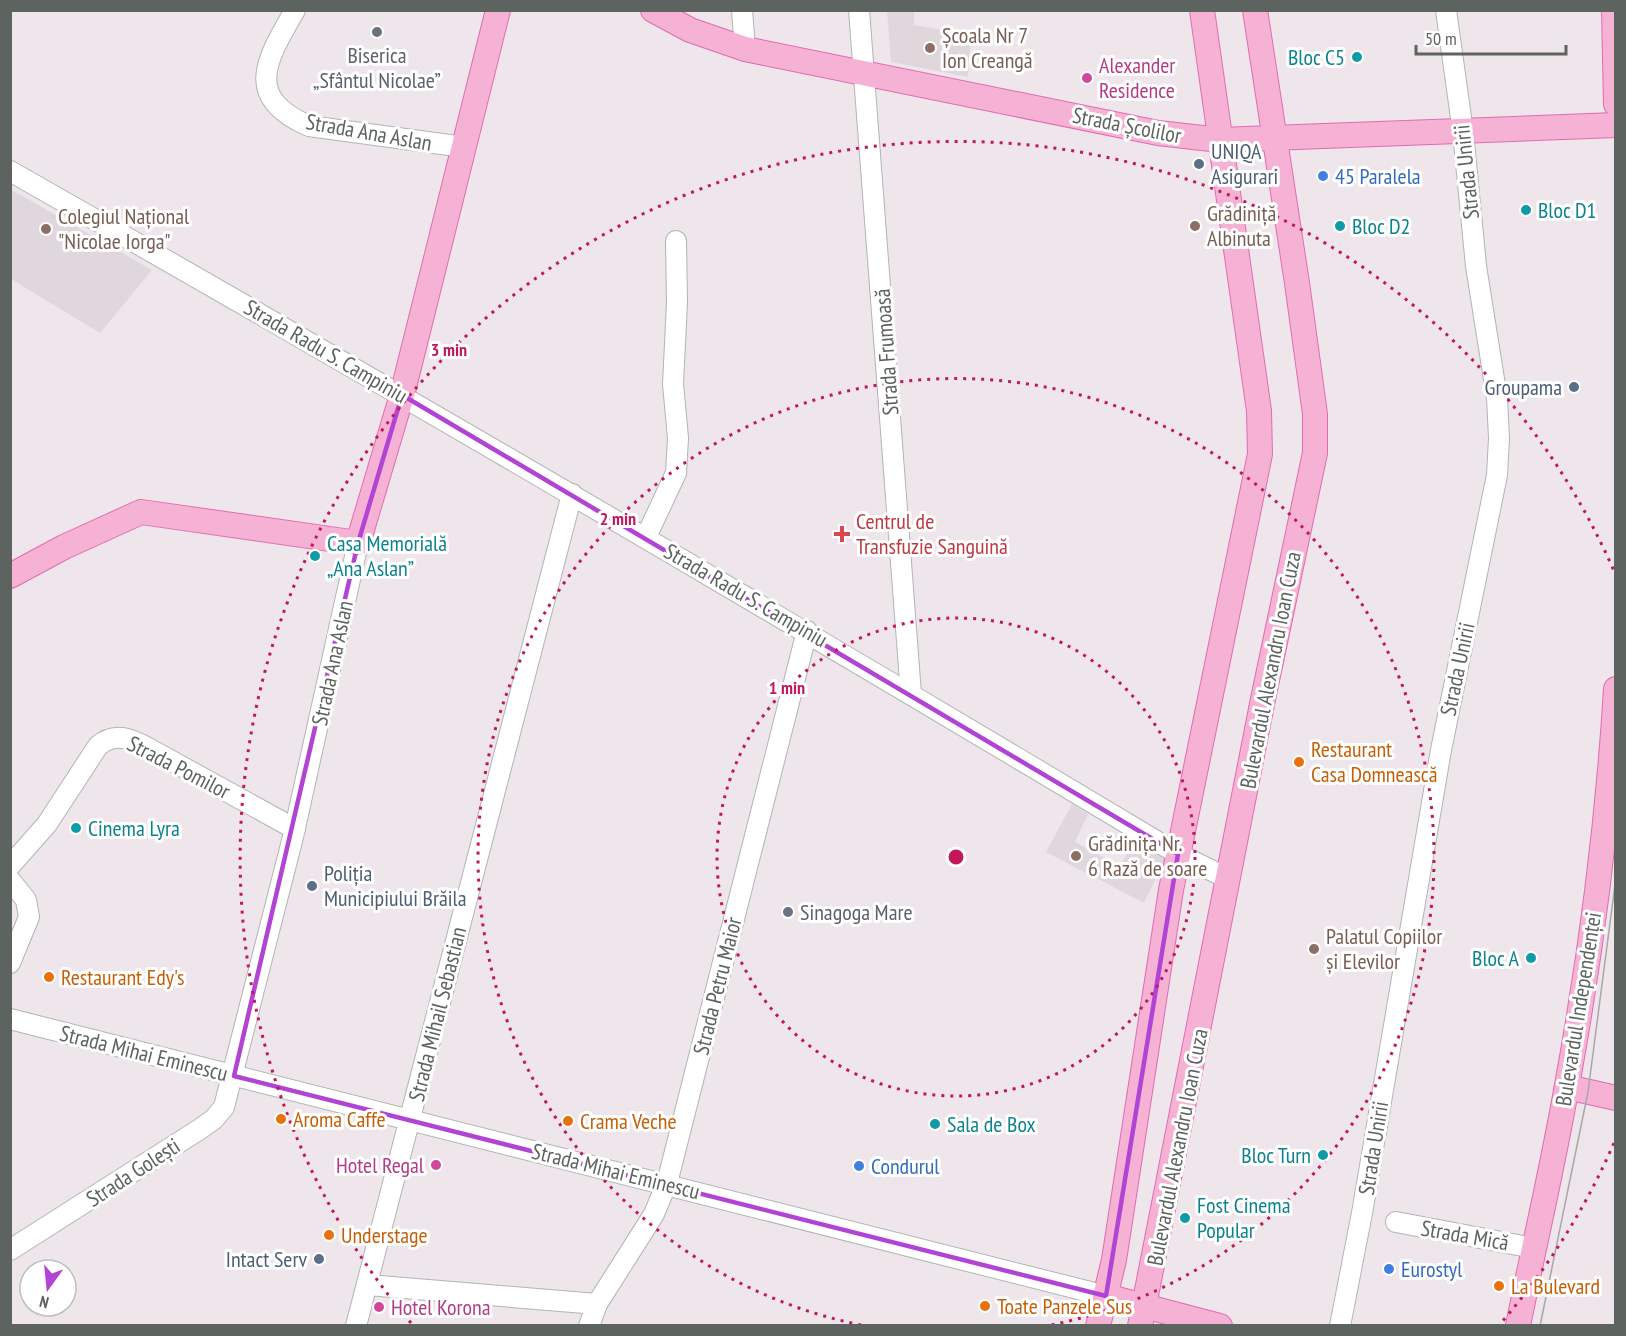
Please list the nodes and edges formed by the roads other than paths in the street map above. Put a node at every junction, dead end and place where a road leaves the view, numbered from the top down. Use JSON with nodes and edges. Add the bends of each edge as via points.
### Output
{"nodes":[{"id":1,"x":295,"y":10,"type":"edge"},
{"id":2,"x":498,"y":10,"type":"edge"},
{"id":3,"x":653,"y":10,"type":"edge"},
{"id":4,"x":742,"y":10,"type":"edge"},
{"id":5,"x":859,"y":10,"type":"edge"},
{"id":6,"x":1202,"y":10,"type":"edge"},
{"id":7,"x":1255,"y":10,"type":"edge"},
{"id":8,"x":1446,"y":10,"type":"edge"},
{"id":9,"x":1614,"y":10,"type":"edge"},
{"id":10,"x":745,"y":49,"type":"junction"},
{"id":11,"x":866,"y":75,"type":"junction"},
{"id":12,"x":1616,"y":104,"type":"edge"},
{"id":13,"x":1616,"y":125,"type":"edge"},
{"id":14,"x":1463,"y":132,"type":"junction"},
{"id":15,"x":1276,"y":138,"type":"junction"},
{"id":16,"x":1220,"y":140,"type":"junction"},
{"id":17,"x":464,"y":147,"type":"junction"},
{"id":18,"x":10,"y":171,"type":"edge"},
{"id":19,"x":676,"y":241,"type":"dead end"},
{"id":20,"x":402,"y":394,"type":"junction"},
{"id":21,"x":572,"y":494,"type":"junction"},
{"id":22,"x":646,"y":537,"type":"junction"},
{"id":23,"x":358,"y":543,"type":"junction"},
{"id":24,"x":10,"y":576,"type":"edge"},
{"id":25,"x":807,"y":631,"type":"junction"},
{"id":26,"x":1616,"y":689,"type":"edge"},
{"id":27,"x":911,"y":694,"type":"junction"},
{"id":28,"x":295,"y":829,"type":"junction"},
{"id":29,"x":1178,"y":854,"type":"junction"},
{"id":30,"x":10,"y":867,"type":"edge"},
{"id":31,"x":1229,"y":879,"type":"junction"},
{"id":32,"x":10,"y":880,"type":"edge"},
{"id":33,"x":10,"y":963,"type":"edge"},
{"id":34,"x":10,"y":1019,"type":"edge"},
{"id":35,"x":234,"y":1076,"type":"junction"},
{"id":36,"x":1567,"y":1087,"type":"junction"},
{"id":37,"x":1616,"y":1098,"type":"edge"},
{"id":38,"x":410,"y":1120,"type":"junction"},
{"id":39,"x":667,"y":1183,"type":"junction"},
{"id":40,"x":1396,"y":1222,"type":"dead end"},
{"id":41,"x":1533,"y":1248,"type":"junction"},
{"id":42,"x":10,"y":1250,"type":"edge"},
{"id":43,"x":368,"y":1285,"type":"junction"},
{"id":44,"x":1106,"y":1296,"type":"junction"},
{"id":45,"x":597,"y":1304,"type":"junction"},
{"id":46,"x":1143,"y":1315,"type":"edge"},
{"id":47,"x":356,"y":1326,"type":"edge"},
{"id":48,"x":588,"y":1326,"type":"edge"},
{"id":49,"x":1098,"y":1326,"type":"edge"},
{"id":50,"x":1220,"y":1326,"type":"edge"},
{"id":51,"x":1340,"y":1326,"type":"edge"},
{"id":52,"x":1518,"y":1326,"type":"edge"}],
"edges":[{"from":1,"to":17,"type":"street","name":"Strada Ana Aslan","via":[[266,66],[265,88],[273,103],[291,118],[309,126]]},
{"from":2,"to":17,"type":"main road","name":"Strada Ana Aslan"},
{"from":3,"to":10,"type":"main road","name":"Strada Școlilor","via":[[690,30]]},
{"from":4,"to":10,"type":"street"},
{"from":5,"to":11,"type":"street","name":"Strada Frumoasă"},
{"from":6,"to":16,"type":"main road","name":"Bulevardul Alexandru Ioan Cuza"},
{"from":7,"to":15,"type":"main road","name":"Bulevardul Alexandru Ioan Cuza"},
{"from":8,"to":14,"type":"street","name":"Strada Unirii"},
{"from":9,"to":12,"type":"main road"},
{"from":10,"to":11,"type":"main road","name":"Strada Școlilor"},
{"from":11,"to":16,"type":"main road","name":"Strada Școlilor","via":[[1158,133]]},
{"from":11,"to":27,"type":"street","name":"Strada Frumoasă"},
{"from":13,"to":14,"type":"main road","name":"Strada Școlilor"},
{"from":14,"to":15,"type":"main road","name":"Strada Școlilor"},
{"from":14,"to":51,"type":"street","name":"Strada Unirii","via":[[1476,266],[1497,398],[1497,475],[1441,750]]},
{"from":15,"to":16,"type":"main road","name":"Strada Școlilor"},
{"from":15,"to":31,"type":"main road","name":"Bulevardul Alexandru Ioan Cuza","via":[[1314,414],[1315,453]]},
{"from":16,"to":29,"type":"main road","name":"Bulevardul Alexandru Ioan Cuza","via":[[1259,411],[1260,454]]},
{"from":17,"to":20,"type":"main road","name":"Strada Ana Aslan"},
{"from":18,"to":20,"type":"street","name":"Strada Radu S. Campiniu"},
{"from":19,"to":22,"type":"street","via":[[675,473]]},
{"from":20,"to":21,"type":"street","name":"Strada Radu S. Campiniu"},
{"from":20,"to":23,"type":"main road","name":"Strada Ana Aslan"},
{"from":21,"to":22,"type":"street","name":"Strada Radu S. Campiniu"},
{"from":21,"to":38,"type":"street","name":"Strada Mihail Sebastian"},
{"from":22,"to":25,"type":"street","name":"Strada Radu S. Campiniu"},
{"from":23,"to":24,"type":"main road","via":[[141,512]]},
{"from":23,"to":28,"type":"street","name":"Strada Ana Aslan"},
{"from":25,"to":27,"type":"street","name":"Strada Radu S. Campiniu"},
{"from":25,"to":39,"type":"street","name":"Strada Petru Maior"},
{"from":26,"to":36,"type":"main road","name":"Bulevardul Independenței","via":[[1602,858]]},
{"from":27,"to":29,"type":"street","name":"Strada Radu S. Campiniu"},
{"from":28,"to":30,"type":"street","name":"Strada Pomilor","via":[[150,748],[114,737],[98,746],[47,824]]},
{"from":28,"to":35,"type":"street","name":"Strada Ana Aslan"},
{"from":29,"to":31,"type":"street","name":"Strada Radu S. Campiniu"},
{"from":29,"to":44,"type":"main road","name":"Bulevardul Alexandru Ioan Cuza"},
{"from":31,"to":46,"type":"main road","name":"Bulevardul Alexandru Ioan Cuza"},
{"from":32,"to":33,"type":"street","via":[[26,900],[29,917]]},
{"from":34,"to":35,"type":"street","name":"Strada Mihai Eminescu"},
{"from":35,"to":38,"type":"street","name":"Strada Mihai Eminescu"},
{"from":35,"to":42,"type":"street","name":"Strada Golești","via":[[224,1107],[214,1119]]},
{"from":36,"to":37,"type":"main road"},
{"from":36,"to":41,"type":"main road","name":"Bulevardul Independenței"},
{"from":38,"to":39,"type":"street","name":"Strada Mihai Eminescu"},
{"from":38,"to":43,"type":"street","name":"Strada Mihail Sebastian"},
{"from":39,"to":44,"type":"street","name":"Strada Mihai Eminescu"},
{"from":39,"to":45,"type":"street","name":"Strada Petru Maior","via":[[654,1214]]},
{"from":40,"to":41,"type":"street","name":"Strada Mică"},
{"from":41,"to":52,"type":"main road","name":"Bulevardul Independenței"},
{"from":43,"to":45,"type":"street"},
{"from":43,"to":47,"type":"street","name":"Strada Mihail Sebastian"},
{"from":44,"to":46,"type":"main road","name":"Strada Mihai Eminescu"},
{"from":44,"to":49,"type":"main road","name":"Bulevardul Alexandru Ioan Cuza"},
{"from":45,"to":48,"type":"street","name":"Strada Petru Maior"},
{"from":46,"to":50,"type":"main road","name":"Strada Mihai Eminescu"}]}
